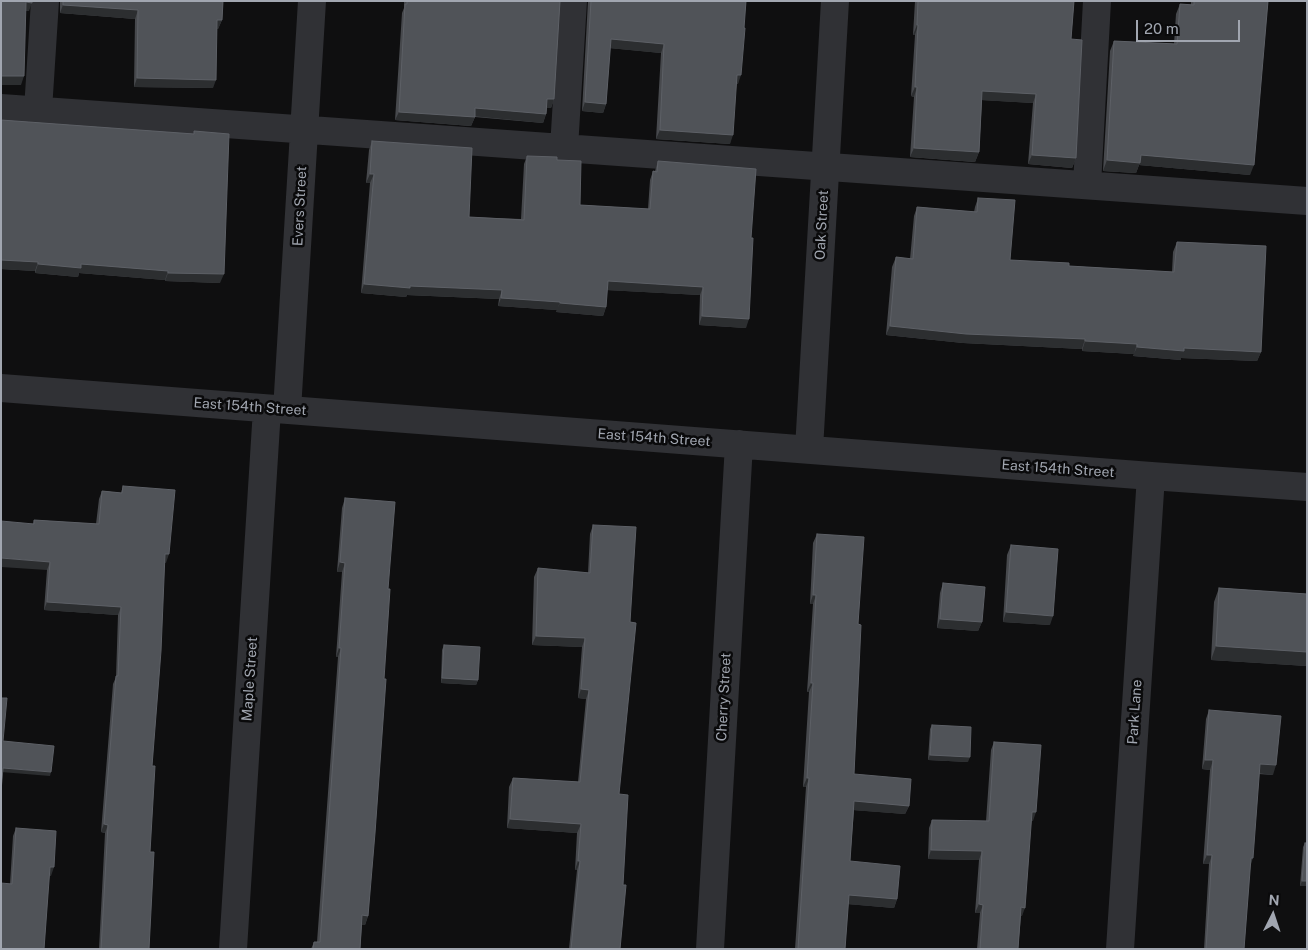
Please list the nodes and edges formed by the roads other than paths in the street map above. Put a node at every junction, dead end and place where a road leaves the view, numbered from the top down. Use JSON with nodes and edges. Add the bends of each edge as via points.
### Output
{"nodes":[{"id":1,"x":45,"y":1,"type":"edge"},
{"id":2,"x":312,"y":1,"type":"edge"},
{"id":3,"x":573,"y":1,"type":"edge"},
{"id":4,"x":835,"y":1,"type":"edge"},
{"id":5,"x":1097,"y":1,"type":"edge"},
{"id":6,"x":1,"y":108,"type":"edge"},
{"id":7,"x":38,"y":110,"type":"junction"},
{"id":8,"x":304,"y":129,"type":"junction"},
{"id":9,"x":564,"y":148,"type":"junction"},
{"id":10,"x":826,"y":167,"type":"junction"},
{"id":11,"x":1087,"y":185,"type":"junction"},
{"id":12,"x":1307,"y":201,"type":"edge"},
{"id":13,"x":1,"y":388,"type":"edge"},
{"id":14,"x":277,"y":409,"type":"junction"},
{"id":15,"x":739,"y":444,"type":"junction"},
{"id":16,"x":809,"y":449,"type":"junction"},
{"id":17,"x":1151,"y":476,"type":"junction"},
{"id":18,"x":1307,"y":487,"type":"edge"},
{"id":19,"x":233,"y":949,"type":"edge"},
{"id":20,"x":710,"y":949,"type":"edge"},
{"id":21,"x":1120,"y":949,"type":"edge"}],
"edges":[{"from":1,"to":7,"type":"street"},
{"from":2,"to":8,"type":"street","name":"Evers Street"},
{"from":3,"to":9,"type":"street"},
{"from":4,"to":10,"type":"street","name":"Oak Street"},
{"from":5,"to":11,"type":"street"},
{"from":6,"to":7,"type":"street"},
{"from":7,"to":8,"type":"street"},
{"from":8,"to":9,"type":"street"},
{"from":8,"to":14,"type":"street","name":"Evers Street"},
{"from":9,"to":10,"type":"street"},
{"from":10,"to":11,"type":"street"},
{"from":10,"to":16,"type":"street","name":"Oak Street"},
{"from":11,"to":12,"type":"street"},
{"from":13,"to":14,"type":"street","name":"East 154th Street"},
{"from":14,"to":15,"type":"street","name":"East 154th Street"},
{"from":14,"to":19,"type":"street","name":"Maple Street"},
{"from":15,"to":16,"type":"street","name":"East 154th Street"},
{"from":15,"to":20,"type":"street","name":"Cherry Street"},
{"from":16,"to":17,"type":"street","name":"East 154th Street"},
{"from":17,"to":18,"type":"street","name":"East 154th Street"},
{"from":17,"to":21,"type":"street","name":"Park Lane"}]}
